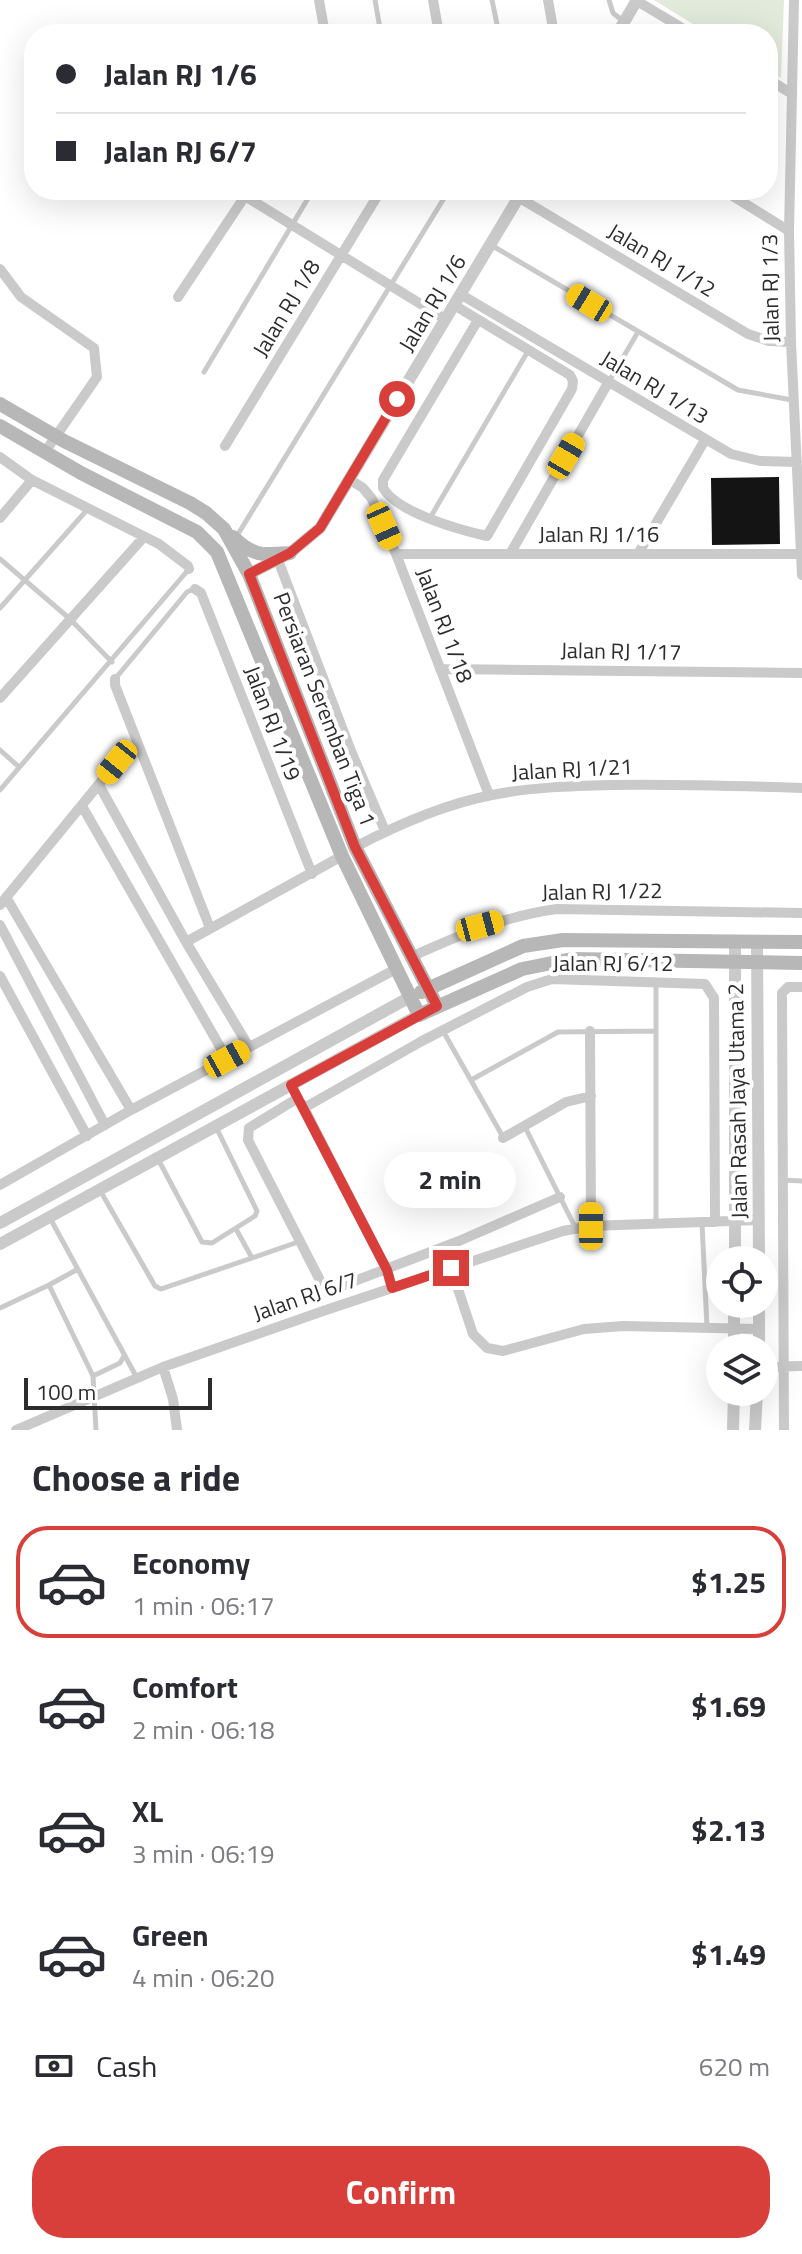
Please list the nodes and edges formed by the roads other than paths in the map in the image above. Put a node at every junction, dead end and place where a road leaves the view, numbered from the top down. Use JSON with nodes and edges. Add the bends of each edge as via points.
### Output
{"nodes":[{"id":1,"x":319,"y":0,"type":"edge"},
{"id":2,"x":375,"y":0,"type":"edge"},
{"id":3,"x":433,"y":0,"type":"edge"},
{"id":4,"x":492,"y":0,"type":"edge"},
{"id":5,"x":548,"y":0,"type":"edge"},
{"id":6,"x":609,"y":0,"type":"edge"},
{"id":7,"x":637,"y":0,"type":"edge"},
{"id":8,"x":794,"y":0,"type":"edge"},
{"id":9,"x":624,"y":22,"type":"joint"},
{"id":10,"x":323,"y":24,"type":"edge"},
{"id":11,"x":379,"y":24,"type":"edge"},
{"id":12,"x":437,"y":24,"type":"edge"},
{"id":13,"x":497,"y":24,"type":"edge"},
{"id":14,"x":551,"y":24,"type":"edge"},
{"id":15,"x":676,"y":24,"type":"edge"},
{"id":16,"x":778,"y":85,"type":"edge"},
{"id":17,"x":792,"y":94,"type":"junction"},
{"id":18,"x":242,"y":200,"type":"edge"},
{"id":19,"x":257,"y":200,"type":"edge"},
{"id":20,"x":307,"y":200,"type":"edge"},
{"id":21,"x":375,"y":200,"type":"edge"},
{"id":22,"x":443,"y":200,"type":"edge"},
{"id":23,"x":516,"y":200,"type":"edge"},
{"id":24,"x":530,"y":200,"type":"edge"},
{"id":25,"x":739,"y":200,"type":"edge"},
{"id":26,"x":291,"y":225,"type":"junction"},
{"id":27,"x":789,"y":231,"type":"junction"},
{"id":28,"x":490,"y":244,"type":"junction"},
{"id":29,"x":341,"y":255,"type":"junction"},
{"id":30,"x":0,"y":269,"type":"edge"},
{"id":31,"x":390,"y":287,"type":"junction"},
{"id":32,"x":178,"y":297,"type":"dead end"},
{"id":33,"x":457,"y":299,"type":"junction"},
{"id":34,"x":445,"y":319,"type":"junction"},
{"id":35,"x":478,"y":320,"type":"junction"},
{"id":36,"x":638,"y":332,"type":"junction"},
{"id":37,"x":791,"y":342,"type":"junction"},
{"id":38,"x":529,"y":350,"type":"junction"},
{"id":39,"x":204,"y":372,"type":"dead end"},
{"id":40,"x":608,"y":383,"type":"junction"},
{"id":41,"x":793,"y":400,"type":"junction"},
{"id":42,"x":0,"y":404,"type":"edge"},
{"id":43,"x":0,"y":426,"type":"edge"},
{"id":44,"x":55,"y":435,"type":"junction"},
{"id":45,"x":705,"y":440,"type":"junction"},
{"id":46,"x":225,"y":446,"type":"dead end"},
{"id":47,"x":45,"y":452,"type":"junction"},
{"id":48,"x":0,"y":457,"type":"edge"},
{"id":49,"x":797,"y":462,"type":"junction"},
{"id":50,"x":349,"y":479,"type":"junction"},
{"id":51,"x":32,"y":480,"type":"junction"},
{"id":52,"x":383,"y":488,"type":"junction"},
{"id":53,"x":367,"y":492,"type":"junction"},
{"id":54,"x":87,"y":509,"type":"junction"},
{"id":55,"x":0,"y":518,"type":"edge"},
{"id":56,"x":429,"y":519,"type":"junction"},
{"id":57,"x":229,"y":534,"type":"junction"},
{"id":58,"x":487,"y":536,"type":"junction"},
{"id":59,"x":143,"y":538,"type":"junction"},
{"id":60,"x":396,"y":554,"type":"junction"},
{"id":61,"x":483,"y":554,"type":"junction"},
{"id":62,"x":510,"y":554,"type":"junction"},
{"id":63,"x":638,"y":554,"type":"junction"},
{"id":64,"x":801,"y":554,"type":"edge"},
{"id":65,"x":284,"y":557,"type":"junction"},
{"id":66,"x":0,"y":559,"type":"edge"},
{"id":67,"x":189,"y":569,"type":"joint"},
{"id":68,"x":249,"y":574,"type":"junction"},
{"id":69,"x":802,"y":575,"type":"edge"},
{"id":70,"x":25,"y":579,"type":"junction"},
{"id":71,"x":231,"y":581,"type":"junction"},
{"id":72,"x":195,"y":589,"type":"joint"},
{"id":73,"x":0,"y":608,"type":"edge"},
{"id":74,"x":70,"y":619,"type":"junction"},
{"id":75,"x":112,"y":662,"type":"junction"},
{"id":76,"x":440,"y":669,"type":"junction"},
{"id":77,"x":802,"y":673,"type":"edge"},
{"id":78,"x":115,"y":679,"type":"joint"},
{"id":79,"x":0,"y":698,"type":"edge"},
{"id":80,"x":139,"y":747,"type":"junction"},
{"id":81,"x":0,"y":750,"type":"edge"},
{"id":82,"x":19,"y":767,"type":"junction"},
{"id":83,"x":99,"y":785,"type":"junction"},
{"id":84,"x":802,"y":788,"type":"edge"},
{"id":85,"x":0,"y":790,"type":"edge"},
{"id":86,"x":489,"y":795,"type":"junction"},
{"id":87,"x":82,"y":806,"type":"junction"},
{"id":88,"x":385,"y":831,"type":"junction"},
{"id":89,"x":355,"y":847,"type":"junction"},
{"id":90,"x":342,"y":856,"type":"junction"},
{"id":91,"x":312,"y":874,"type":"junction"},
{"id":92,"x":3,"y":901,"type":"edge"},
{"id":93,"x":802,"y":913,"type":"edge"},
{"id":94,"x":0,"y":925,"type":"edge"},
{"id":95,"x":210,"y":928,"type":"junction"},
{"id":96,"x":186,"y":942,"type":"junction"},
{"id":97,"x":757,"y":942,"type":"junction"},
{"id":98,"x":802,"y":942,"type":"edge"},
{"id":99,"x":735,"y":943,"type":"junction"},
{"id":100,"x":411,"y":957,"type":"junction"},
{"id":101,"x":735,"y":963,"type":"junction"},
{"id":102,"x":756,"y":963,"type":"junction"},
{"id":103,"x":802,"y":963,"type":"edge"},
{"id":104,"x":396,"y":969,"type":"junction"},
{"id":105,"x":0,"y":976,"type":"edge"},
{"id":106,"x":656,"y":982,"type":"junction"},
{"id":107,"x":802,"y":987,"type":"edge"},
{"id":108,"x":428,"y":988,"type":"junction"},
{"id":109,"x":410,"y":997,"type":"junction"},
{"id":110,"x":437,"y":1006,"type":"junction"},
{"id":111,"x":419,"y":1015,"type":"junction"},
{"id":112,"x":442,"y":1031,"type":"junction"},
{"id":113,"x":590,"y":1031,"type":"junction"},
{"id":114,"x":656,"y":1031,"type":"junction"},
{"id":115,"x":249,"y":1047,"type":"junction"},
{"id":116,"x":227,"y":1059,"type":"junction"},
{"id":117,"x":471,"y":1080,"type":"junction"},
{"id":118,"x":291,"y":1085,"type":"junction"},
{"id":119,"x":591,"y":1096,"type":"junction"},
{"id":120,"x":298,"y":1098,"type":"junction"},
{"id":121,"x":304,"y":1108,"type":"junction"},
{"id":122,"x":131,"y":1110,"type":"junction"},
{"id":123,"x":105,"y":1125,"type":"junction"},
{"id":124,"x":216,"y":1126,"type":"junction"},
{"id":125,"x":525,"y":1126,"type":"junction"},
{"id":126,"x":87,"y":1136,"type":"junction"},
{"id":127,"x":503,"y":1138,"type":"joint"},
{"id":128,"x":158,"y":1158,"type":"junction"},
{"id":129,"x":782,"y":1180,"type":"junction"},
{"id":130,"x":802,"y":1181,"type":"edge"},
{"id":131,"x":0,"y":1185,"type":"edge"},
{"id":132,"x":100,"y":1190,"type":"junction"},
{"id":133,"x":560,"y":1197,"type":"junction"},
{"id":134,"x":49,"y":1218,"type":"junction"},
{"id":135,"x":1,"y":1220,"type":"edge"},
{"id":136,"x":758,"y":1220,"type":"junction"},
{"id":137,"x":735,"y":1221,"type":"junction"},
{"id":138,"x":715,"y":1222,"type":"junction"},
{"id":139,"x":702,"y":1223,"type":"junction"},
{"id":140,"x":656,"y":1224,"type":"junction"},
{"id":141,"x":591,"y":1226,"type":"junction"},
{"id":142,"x":236,"y":1229,"type":"junction"},
{"id":143,"x":576,"y":1229,"type":"junction"},
{"id":144,"x":6,"y":1241,"type":"edge"},
{"id":145,"x":300,"y":1241,"type":"junction"},
{"id":146,"x":735,"y":1246,"type":"edge"},
{"id":147,"x":759,"y":1246,"type":"edge"},
{"id":148,"x":252,"y":1258,"type":"junction"},
{"id":149,"x":451,"y":1268,"type":"junction"},
{"id":150,"x":78,"y":1269,"type":"junction"},
{"id":151,"x":387,"y":1270,"type":"junction"},
{"id":152,"x":49,"y":1285,"type":"junction"},
{"id":153,"x":392,"y":1288,"type":"junction"},
{"id":154,"x":325,"y":1301,"type":"junction"},
{"id":155,"x":0,"y":1308,"type":"edge"},
{"id":156,"x":734,"y":1318,"type":"edge"},
{"id":157,"x":759,"y":1318,"type":"edge"},
{"id":158,"x":734,"y":1327,"type":"junction"},
{"id":159,"x":707,"y":1328,"type":"junction"},
{"id":160,"x":759,"y":1329,"type":"junction"},
{"id":161,"x":734,"y":1334,"type":"edge"},
{"id":162,"x":759,"y":1334,"type":"edge"},
{"id":163,"x":125,"y":1355,"type":"junction"},
{"id":164,"x":778,"y":1366,"type":"edge"},
{"id":165,"x":782,"y":1366,"type":"junction"},
{"id":166,"x":802,"y":1366,"type":"edge"},
{"id":167,"x":163,"y":1367,"type":"junction"},
{"id":168,"x":93,"y":1376,"type":"junction"},
{"id":169,"x":137,"y":1378,"type":"junction"},
{"id":170,"x":95,"y":1396,"type":"junction"},
{"id":171,"x":734,"y":1406,"type":"edge"},
{"id":172,"x":756,"y":1406,"type":"edge"},
{"id":173,"x":16,"y":1430,"type":"edge"},
{"id":174,"x":96,"y":1430,"type":"edge"},
{"id":175,"x":177,"y":1430,"type":"edge"},
{"id":176,"x":733,"y":1430,"type":"edge"},
{"id":177,"x":755,"y":1430,"type":"edge"},
{"id":178,"x":784,"y":1430,"type":"edge"}],
"edges":[{"from":1,"to":10,"type":"street"},
{"from":2,"to":11,"type":"lane"},
{"from":3,"to":12,"type":"street"},
{"from":4,"to":13,"type":"lane"},
{"from":5,"to":14,"type":"street"},
{"from":6,"to":9,"type":"lane","via":[[613,13]]},
{"from":7,"to":9,"type":"street"},
{"from":7,"to":15,"type":"street"},
{"from":8,"to":17,"type":"street","name":"Jalan RJ 1/3"},
{"from":16,"to":17,"type":"street"},
{"from":17,"to":27,"type":"street","name":"Jalan RJ 1/3"},
{"from":18,"to":32,"type":"street"},
{"from":19,"to":26,"type":"street"},
{"from":20,"to":26,"type":"lane"},
{"from":21,"to":29,"type":"street","name":"Jalan RJ 1/8"},
{"from":22,"to":31,"type":"lane"},
{"from":23,"to":28,"type":"street","name":"Jalan RJ 1/6"},
{"from":24,"to":37,"type":"street","name":"Jalan RJ 1/12","via":[[748,334]]},
{"from":25,"to":27,"type":"street"},
{"from":26,"to":29,"type":"street"},
{"from":26,"to":39,"type":"lane"},
{"from":27,"to":37,"type":"street","name":"Jalan RJ 1/3"},
{"from":28,"to":33,"type":"street","name":"Jalan RJ 1/6"},
{"from":28,"to":36,"type":"lane"},
{"from":29,"to":31,"type":"street"},
{"from":29,"to":46,"type":"street","name":"Jalan RJ 1/8"},
{"from":30,"to":44,"type":"street","via":[[21,297],[94,348],[97,377]]},
{"from":31,"to":34,"type":"street"},
{"from":31,"to":57,"type":"lane"},
{"from":33,"to":34,"type":"street","name":"Jalan RJ 1/6"},
{"from":33,"to":35,"type":"street"},
{"from":33,"to":40,"type":"street","name":"Jalan RJ 1/13"},
{"from":34,"to":50,"type":"street","name":"Jalan RJ 1/6"},
{"from":35,"to":38,"type":"street"},
{"from":35,"to":52,"type":"street"},
{"from":36,"to":40,"type":"lane"},
{"from":36,"to":41,"type":"lane","via":[[738,390]]},
{"from":37,"to":41,"type":"street","name":"Jalan RJ 1/3"},
{"from":38,"to":56,"type":"lane"},
{"from":38,"to":58,"type":"street","via":[[570,375],[573,385]]},
{"from":40,"to":45,"type":"street","name":"Jalan RJ 1/13"},
{"from":40,"to":62,"type":"street"},
{"from":41,"to":49,"type":"street","name":"Jalan RJ 1/3"},
{"from":42,"to":44,"type":"main road","name":"Persiaran Seremban Tiga 1"},
{"from":43,"to":47,"type":"main road","name":"Persiaran Seremban Tiga 1"},
{"from":44,"to":47,"type":"street"},
{"from":44,"to":57,"type":"main road","name":"Persiaran Seremban Tiga 1","via":[[190,503]]},
{"from":45,"to":49,"type":"street","name":"Jalan RJ 1/13","via":[[760,461]]},
{"from":45,"to":63,"type":"street"},
{"from":47,"to":71,"type":"main road","name":"Persiaran Seremban Tiga 1","via":[[197,532],[217,552]]},
{"from":48,"to":51,"type":"street"},
{"from":49,"to":64,"type":"street","name":"Jalan RJ 1/3"},
{"from":50,"to":53,"type":"street","name":"Jalan RJ 1/18"},
{"from":50,"to":65,"type":"street","name":"Jalan RJ 1/6","via":[[320,528]]},
{"from":51,"to":54,"type":"street"},
{"from":51,"to":55,"type":"street"},
{"from":52,"to":53,"type":"street"},
{"from":52,"to":56,"type":"street"},
{"from":53,"to":60,"type":"street","name":"Jalan RJ 1/18"},
{"from":54,"to":59,"type":"street"},
{"from":54,"to":70,"type":"lane"},
{"from":56,"to":58,"type":"street"},
{"from":57,"to":65,"type":"main road","via":[[246,550]]},
{"from":57,"to":68,"type":"main road","name":"Persiaran Seremban Tiga 1"},
{"from":58,"to":61,"type":"street"},
{"from":59,"to":67,"type":"street"},
{"from":59,"to":74,"type":"street"},
{"from":60,"to":61,"type":"street","name":"Jalan RJ 1/16"},
{"from":60,"to":76,"type":"street","name":"Jalan RJ 1/18"},
{"from":61,"to":62,"type":"street","name":"Jalan RJ 1/16"},
{"from":62,"to":63,"type":"street","name":"Jalan RJ 1/16"},
{"from":63,"to":64,"type":"street","name":"Jalan RJ 1/16"},
{"from":64,"to":69,"type":"street","name":"Jalan RJ 1/3"},
{"from":65,"to":68,"type":"street","name":"Jalan RJ 1/6"},
{"from":65,"to":88,"type":"street","via":[[351,751]]},
{"from":66,"to":70,"type":"lane"},
{"from":67,"to":75,"type":"lane"},
{"from":68,"to":71,"type":"main road"},
{"from":68,"to":89,"type":"main road","name":"Persiaran Seremban Tiga 1"},
{"from":70,"to":73,"type":"lane"},
{"from":70,"to":74,"type":"lane"},
{"from":71,"to":90,"type":"main road","name":"Persiaran Seremban Tiga 1"},
{"from":72,"to":78,"type":"lane"},
{"from":72,"to":91,"type":"street","name":"Jalan RJ 1/19","via":[[201,593]]},
{"from":74,"to":75,"type":"lane"},
{"from":74,"to":79,"type":"street"},
{"from":75,"to":82,"type":"lane"},
{"from":76,"to":77,"type":"street","name":"Jalan RJ 1/17"},
{"from":76,"to":86,"type":"street","name":"Jalan RJ 1/18"},
{"from":78,"to":80,"type":"street"},
{"from":80,"to":83,"type":"street","via":[[117,762]]},
{"from":80,"to":95,"type":"street"},
{"from":81,"to":82,"type":"lane"},
{"from":82,"to":85,"type":"lane"},
{"from":83,"to":87,"type":"street"},
{"from":83,"to":96,"type":"street"},
{"from":84,"to":86,"type":"street","name":"Jalan RJ 1/21","via":[[568,786]]},
{"from":86,"to":88,"type":"street","name":"Jalan RJ 1/21"},
{"from":87,"to":92,"type":"street"},
{"from":87,"to":116,"type":"street"},
{"from":88,"to":89,"type":"street","name":"Jalan RJ 1/21"},
{"from":89,"to":90,"type":"main road"},
{"from":89,"to":100,"type":"main road","name":"Persiaran Seremban Tiga 1"},
{"from":90,"to":91,"type":"street"},
{"from":90,"to":104,"type":"main road","name":"Persiaran Seremban Tiga 1"},
{"from":91,"to":95,"type":"street"},
{"from":92,"to":122,"type":"street"},
{"from":93,"to":100,"type":"street","name":"Jalan RJ 1/22","via":[[557,909],[480,926]]},
{"from":94,"to":123,"type":"street"},
{"from":95,"to":96,"type":"street"},
{"from":96,"to":115,"type":"street"},
{"from":97,"to":98,"type":"main road"},
{"from":97,"to":99,"type":"main road"},
{"from":97,"to":102,"type":"street","name":"Jalan Rasah Jaya Utama 2"},
{"from":99,"to":101,"type":"street","name":"Jalan Rasah Jaya Utama 2"},
{"from":99,"to":108,"type":"main road","via":[[563,940],[523,946]]},
{"from":100,"to":108,"type":"main road","name":"Persiaran Seremban Tiga 1"},
{"from":101,"to":102,"type":"main road"},
{"from":101,"to":110,"type":"main road","via":[[551,962]]},
{"from":101,"to":137,"type":"street","name":"Jalan Rasah Jaya Utama 2"},
{"from":102,"to":103,"type":"main road"},
{"from":102,"to":136,"type":"street","name":"Jalan Rasah Jaya Utama 2"},
{"from":104,"to":109,"type":"main road","name":"Persiaran Seremban Tiga 1"},
{"from":104,"to":115,"type":"street"},
{"from":105,"to":126,"type":"street"},
{"from":106,"to":112,"type":"street","name":"Jalan RJ 6/12","via":[[552,979]]},
{"from":106,"to":114,"type":"lane"},
{"from":106,"to":138,"type":"street","name":"Jalan RJ 6/12","via":[[705,984],[714,998]]},
{"from":107,"to":129,"type":"street","via":[[783,990]]},
{"from":108,"to":109,"type":"main road"},
{"from":108,"to":110,"type":"main road","name":"Persiaran Seremban Tiga 1"},
{"from":109,"to":111,"type":"main road","name":"Persiaran Seremban Tiga 1"},
{"from":109,"to":135,"type":"street"},
{"from":110,"to":111,"type":"main road"},
{"from":111,"to":118,"type":"street"},
{"from":112,"to":117,"type":"lane"},
{"from":112,"to":121,"type":"street","name":"Jalan RJ 6/12"},
{"from":113,"to":114,"type":"lane"},
{"from":113,"to":117,"type":"lane","via":[[552,1035]]},
{"from":113,"to":119,"type":"street"},
{"from":114,"to":140,"type":"lane"},
{"from":115,"to":116,"type":"street"},
{"from":116,"to":122,"type":"street"},
{"from":117,"to":127,"type":"lane"},
{"from":118,"to":120,"type":"street"},
{"from":118,"to":124,"type":"street"},
{"from":119,"to":125,"type":"street","via":[[566,1102]]},
{"from":119,"to":141,"type":"street"},
{"from":120,"to":121,"type":"street"},
{"from":120,"to":145,"type":"street","via":[[247,1133]]},
{"from":121,"to":151,"type":"street"},
{"from":122,"to":123,"type":"street"},
{"from":123,"to":126,"type":"street"},
{"from":124,"to":128,"type":"street"},
{"from":124,"to":142,"type":"lane","via":[[256,1205],[255,1216]]},
{"from":125,"to":127,"type":"street"},
{"from":125,"to":133,"type":"lane"},
{"from":126,"to":131,"type":"street"},
{"from":128,"to":132,"type":"street"},
{"from":128,"to":142,"type":"lane","via":[[202,1242],[212,1243]]},
{"from":129,"to":130,"type":"lane"},
{"from":129,"to":165,"type":"street"},
{"from":132,"to":134,"type":"street"},
{"from":132,"to":148,"type":"lane","via":[[161,1289]]},
{"from":133,"to":143,"type":"lane"},
{"from":133,"to":151,"type":"street"},
{"from":134,"to":144,"type":"street"},
{"from":134,"to":150,"type":"lane"},
{"from":135,"to":144,"type":"street"},
{"from":136,"to":137,"type":"street","name":"Jalan RJ 6/7"},
{"from":136,"to":147,"type":"street","name":"Jalan Rasah Jaya Utama 2"},
{"from":137,"to":138,"type":"street","name":"Jalan RJ 6/7"},
{"from":137,"to":146,"type":"street","name":"Jalan Rasah Jaya Utama 2"},
{"from":138,"to":139,"type":"street","name":"Jalan RJ 6/7"},
{"from":139,"to":140,"type":"street","name":"Jalan RJ 6/7"},
{"from":139,"to":159,"type":"lane"},
{"from":140,"to":141,"type":"street","name":"Jalan RJ 6/7"},
{"from":141,"to":143,"type":"street","name":"Jalan RJ 6/7"},
{"from":142,"to":148,"type":"lane"},
{"from":143,"to":149,"type":"street","name":"Jalan RJ 6/7"},
{"from":145,"to":148,"type":"lane"},
{"from":145,"to":154,"type":"street"},
{"from":149,"to":153,"type":"street","name":"Jalan RJ 6/7"},
{"from":149,"to":159,"type":"street","via":[[473,1334],[487,1348],[503,1351],[584,1329]]},
{"from":150,"to":152,"type":"lane"},
{"from":150,"to":163,"type":"lane"},
{"from":151,"to":153,"type":"street"},
{"from":151,"to":154,"type":"street"},
{"from":152,"to":155,"type":"lane"},
{"from":152,"to":168,"type":"lane"},
{"from":153,"to":154,"type":"street","name":"Jalan RJ 6/7"},
{"from":154,"to":167,"type":"street","name":"Jalan RJ 6/7"},
{"from":156,"to":158,"type":"street"},
{"from":157,"to":160,"type":"street"},
{"from":158,"to":159,"type":"street"},
{"from":158,"to":160,"type":"street"},
{"from":158,"to":161,"type":"street"},
{"from":160,"to":162,"type":"street"},
{"from":163,"to":168,"type":"lane"},
{"from":163,"to":169,"type":"lane"},
{"from":164,"to":165,"type":"street"},
{"from":165,"to":166,"type":"street"},
{"from":165,"to":178,"type":"street"},
{"from":167,"to":169,"type":"street","name":"Jalan RJ 6/7"},
{"from":167,"to":175,"type":"street"},
{"from":168,"to":170,"type":"lane"},
{"from":169,"to":170,"type":"street","name":"Jalan RJ 6/7"},
{"from":170,"to":173,"type":"street","name":"Jalan RJ 6/7"},
{"from":170,"to":174,"type":"lane"},
{"from":171,"to":176,"type":"street"},
{"from":172,"to":177,"type":"street"}]}
